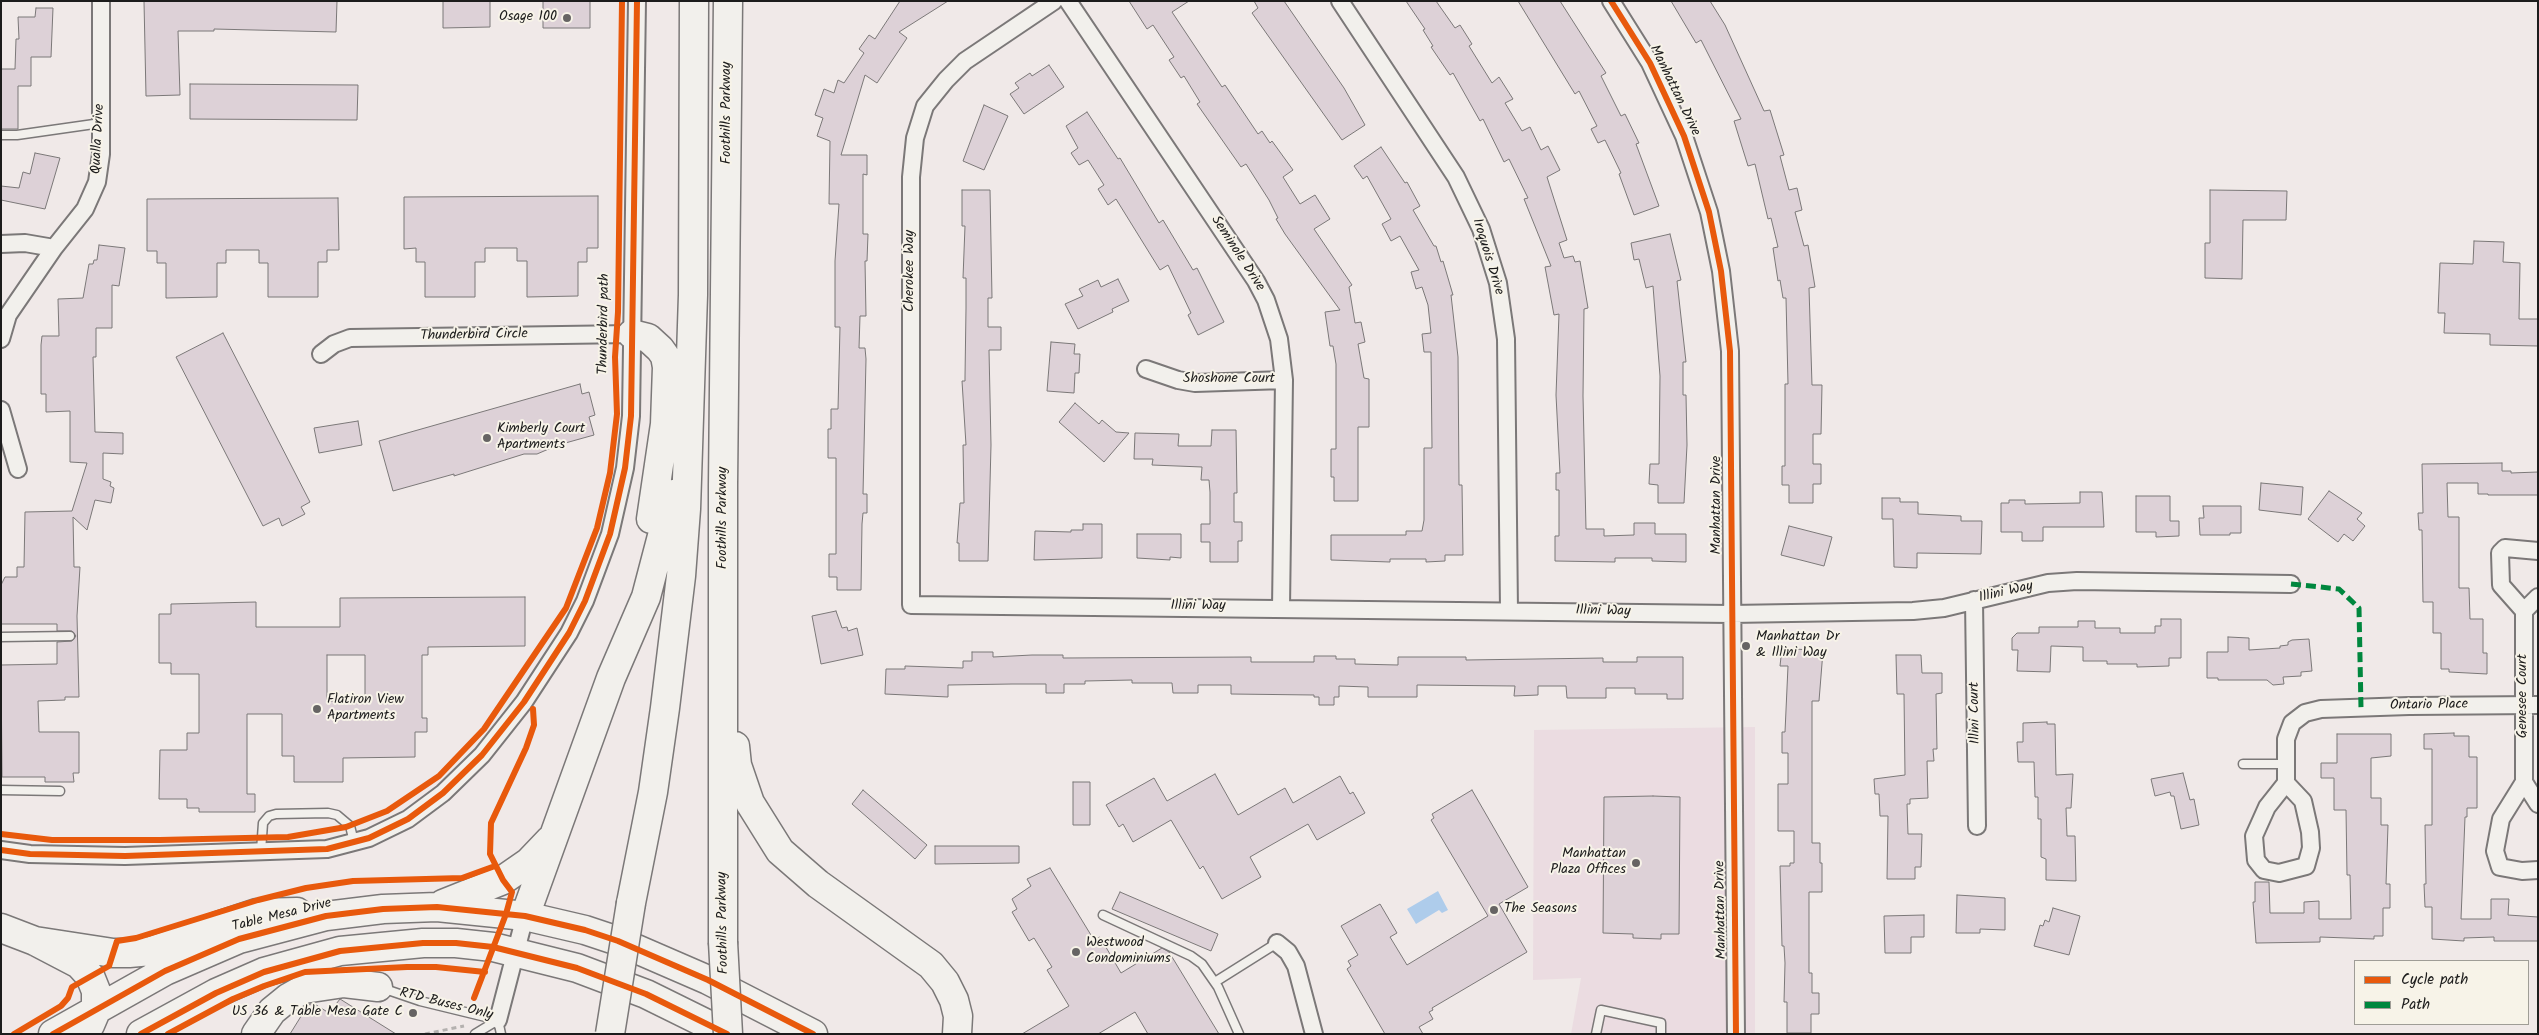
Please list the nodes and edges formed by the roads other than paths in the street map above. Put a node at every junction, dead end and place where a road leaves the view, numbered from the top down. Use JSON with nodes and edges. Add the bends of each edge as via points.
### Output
{"nodes":[{"id":1,"x":101,"y":1,"type":"edge"},
{"id":2,"x":637,"y":1,"type":"edge"},
{"id":3,"x":694,"y":1,"type":"edge"},
{"id":4,"x":728,"y":1,"type":"edge"},
{"id":5,"x":1054,"y":1,"type":"edge"},
{"id":6,"x":1068,"y":1,"type":"edge"},
{"id":7,"x":1340,"y":1,"type":"edge"},
{"id":8,"x":1611,"y":1,"type":"edge"},
{"id":9,"x":101,"y":123,"type":"junction"},
{"id":10,"x":1,"y":135,"type":"edge"},
{"id":11,"x":1,"y":244,"type":"edge"},
{"id":12,"x":54,"y":248,"type":"junction"},
{"id":13,"x":632,"y":334,"type":"junction"},
{"id":14,"x":1,"y":339,"type":"edge"},
{"id":15,"x":321,"y":354,"type":"dead end"},
{"id":16,"x":1146,"y":369,"type":"dead end"},
{"id":17,"x":1284,"y":380,"type":"junction"},
{"id":18,"x":691,"y":396,"type":"junction"},
{"id":19,"x":1,"y":410,"type":"edge"},
{"id":20,"x":18,"y":469,"type":"dead end"},
{"id":21,"x":2538,"y":551,"type":"edge"},
{"id":22,"x":2291,"y":584,"type":"dead end"},
{"id":23,"x":2538,"y":596,"type":"edge"},
{"id":24,"x":1974,"y":600,"type":"junction"},
{"id":25,"x":911,"y":606,"type":"joint"},
{"id":26,"x":1281,"y":608,"type":"junction"},
{"id":27,"x":1509,"y":610,"type":"junction"},
{"id":28,"x":2524,"y":611,"type":"junction"},
{"id":29,"x":1731,"y":614,"type":"junction"},
{"id":30,"x":70,"y":636,"type":"dead end"},
{"id":31,"x":1,"y":637,"type":"edge"},
{"id":32,"x":724,"y":651,"type":"junction"},
{"id":33,"x":611,"y":678,"type":"junction"},
{"id":34,"x":2531,"y":705,"type":"edge"},
{"id":35,"x":2243,"y":764,"type":"dead end"},
{"id":36,"x":2286,"y":764,"type":"junction"},
{"id":37,"x":2524,"y":782,"type":"junction"},
{"id":38,"x":2286,"y":783,"type":"junction"},
{"id":39,"x":1,"y":790,"type":"edge"},
{"id":40,"x":60,"y":792,"type":"dead end"},
{"id":41,"x":2538,"y":804,"type":"edge"},
{"id":42,"x":1978,"y":826,"type":"dead end"},
{"id":43,"x":555,"y":833,"type":"junction"},
{"id":44,"x":354,"y":842,"type":"junction"},
{"id":45,"x":1,"y":850,"type":"edge"},
{"id":46,"x":261,"y":851,"type":"junction"},
{"id":47,"x":2538,"y":870,"type":"edge"},
{"id":48,"x":437,"y":908,"type":"junction"},
{"id":49,"x":1103,"y":915,"type":"dead end"},
{"id":50,"x":326,"y":916,"type":"junction"},
{"id":51,"x":525,"y":916,"type":"junction"},
{"id":52,"x":1,"y":928,"type":"edge"},
{"id":53,"x":35,"y":941,"type":"junction"},
{"id":54,"x":1278,"y":943,"type":"joint"},
{"id":55,"x":516,"y":951,"type":"junction"},
{"id":56,"x":316,"y":957,"type":"junction"},
{"id":57,"x":1215,"y":982,"type":"junction"},
{"id":58,"x":378,"y":986,"type":"junction"},
{"id":59,"x":96,"y":1010,"type":"junction"},
{"id":60,"x":500,"y":1027,"type":"edge"},
{"id":61,"x":59,"y":1029,"type":"edge"},
{"id":62,"x":721,"y":1030,"type":"edge"},
{"id":63,"x":141,"y":1034,"type":"edge"},
{"id":64,"x":256,"y":1034,"type":"edge"},
{"id":65,"x":475,"y":1034,"type":"edge"},
{"id":66,"x":610,"y":1034,"type":"edge"},
{"id":67,"x":814,"y":1034,"type":"edge"},
{"id":68,"x":957,"y":1034,"type":"edge"},
{"id":69,"x":1239,"y":1034,"type":"edge"},
{"id":70,"x":1314,"y":1034,"type":"edge"},
{"id":71,"x":1596,"y":1034,"type":"edge"},
{"id":72,"x":1661,"y":1034,"type":"edge"},
{"id":73,"x":1736,"y":1034,"type":"edge"}],
"edges":[{"from":1,"to":9,"type":"street","name":"Qualla Drive"},
{"from":2,"to":13,"type":"street"},
{"from":3,"to":18,"type":"highway"},
{"from":4,"to":32,"type":"highway","name":"Foothills Parkway"},
{"from":5,"to":25,"type":"street","name":"Cherokee Way","via":[[965,61],[925,106],[916,138],[911,177]]},
{"from":6,"to":17,"type":"street","name":"Seminole Drive","via":[[1256,281],[1279,339]]},
{"from":7,"to":27,"type":"street","name":"Iroquois Drive","via":[[1456,177],[1481,229],[1498,283],[1506,339]]},
{"from":8,"to":29,"type":"street","name":"Manhattan Drive","via":[[1650,63],[1684,136],[1709,212],[1721,271],[1730,351]]},
{"from":9,"to":10,"type":"lane","via":[[17,136]]},
{"from":9,"to":12,"type":"street","name":"Qualla Drive","via":[[97,182],[85,209]]},
{"from":11,"to":12,"type":"street","via":[[25,243]]},
{"from":12,"to":14,"type":"street","name":"Qualla Drive","via":[[8,315]]},
{"from":13,"to":15,"type":"street","name":"Thunderbird Circle","via":[[350,338]]},
{"from":13,"to":33,"type":"highway","via":[[648,338],[665,356],[668,389],[655,496],[640,571]]},
{"from":13,"to":44,"type":"street","via":[[631,416],[618,504],[600,565],[570,633],[524,702],[482,755],[443,793],[408,819]]},
{"from":16,"to":17,"type":"street","name":"Shoshone Court","via":[[1195,383]]},
{"from":17,"to":26,"type":"street","name":"Seminole Drive"},
{"from":18,"to":33,"type":"highway","via":[[671,509],[646,597]]},
{"from":18,"to":66,"type":"highway","bridge":true,"via":[[674,642],[653,792]]},
{"from":19,"to":20,"type":"street"},
{"from":21,"to":28,"type":"street","via":[[2505,548],[2500,552],[2501,585]]},
{"from":22,"to":24,"type":"street","name":"Illini Way","via":[[2077,581],[2048,583]]},
{"from":23,"to":28,"type":"street"},
{"from":24,"to":29,"type":"street","name":"Illini Way","via":[[1914,612]]},
{"from":24,"to":42,"type":"street","name":"Illini Court"},
{"from":25,"to":26,"type":"street","name":"Illini Way"},
{"from":26,"to":27,"type":"street","name":"Illini Way"},
{"from":27,"to":29,"type":"street","name":"Illini Way"},
{"from":28,"to":34,"type":"street","name":"Genesee Court"},
{"from":29,"to":73,"type":"street","name":"Manhattan Drive"},
{"from":30,"to":31,"type":"lane"},
{"from":32,"to":62,"type":"highway","name":"Foothills Parkway","bridge":true},
{"from":32,"to":68,"type":"highway","via":[[735,696],[737,765],[750,803],[763,826],[780,851],[798,869],[932,965],[954,1000],[958,1016]]},
{"from":33,"to":43,"type":"highway"},
{"from":34,"to":36,"type":"street","name":"Ontario Place","via":[[2321,709],[2305,713],[2292,723],[2286,739]]},
{"from":34,"to":37,"type":"street","name":"Genesee Court"},
{"from":35,"to":36,"type":"lane"},
{"from":36,"to":38,"type":"street"},
{"from":37,"to":41,"type":"street"},
{"from":37,"to":47,"type":"street","via":[[2501,819],[2495,851],[2500,867]]},
{"from":38,"to":38,"type":"street","via":[[2303,801],[2311,848],[2306,866],[2279,873],[2264,870],[2256,860],[2254,836],[2268,807]]},
{"from":39,"to":40,"type":"lane"},
{"from":43,"to":48,"type":"highway","via":[[529,862],[503,880],[461,895]]},
{"from":43,"to":51,"type":"highway"},
{"from":44,"to":46,"type":"street","via":[[327,849]]},
{"from":44,"to":46,"type":"lane","via":[[350,826],[337,815],[328,812],[276,814],[262,823]]},
{"from":45,"to":46,"type":"street","via":[[30,854],[125,856]]},
{"from":48,"to":50,"type":"highway","name":"Table Mesa Drive","via":[[382,909]]},
{"from":48,"to":51,"type":"highway","name":"Table Mesa Drive"},
{"from":49,"to":57,"type":"lane","via":[[1191,956],[1202,964]]},
{"from":50,"to":53,"type":"highway","via":[[289,911],[257,913],[150,951],[129,954]]},
{"from":50,"to":59,"type":"highway","name":"Table Mesa Drive","via":[[239,939],[193,957]]},
{"from":51,"to":55,"type":"street","name":"RTD Buses Only"},
{"from":51,"to":67,"type":"highway","name":"Table Mesa Drive","via":[[618,940],[708,980]]},
{"from":52,"to":53,"type":"highway"},
{"from":53,"to":59,"type":"highway","via":[[79,964],[90,976],[96,991]]},
{"from":54,"to":57,"type":"lane"},
{"from":54,"to":70,"type":"street","via":[[1296,966]]},
{"from":55,"to":56,"type":"highway","via":[[456,943],[423,943],[362,948]]},
{"from":55,"to":60,"type":"street","name":"RTD Buses Only"},
{"from":55,"to":62,"type":"highway","via":[[577,968],[646,994]]},
{"from":56,"to":58,"type":"highway"},
{"from":56,"to":63,"type":"highway","via":[[232,985]]},
{"from":57,"to":69,"type":"lane"},
{"from":58,"to":60,"type":"lane","name":"RTD Buses Only"},
{"from":58,"to":64,"type":"highway","via":[[344,983],[304,989],[272,1010]]},
{"from":59,"to":61,"type":"highway","name":"Table Mesa Drive"},
{"from":60,"to":65,"type":"lane"},
{"from":71,"to":72,"type":"lane","via":[[1601,1010],[1661,1023]]}]}
